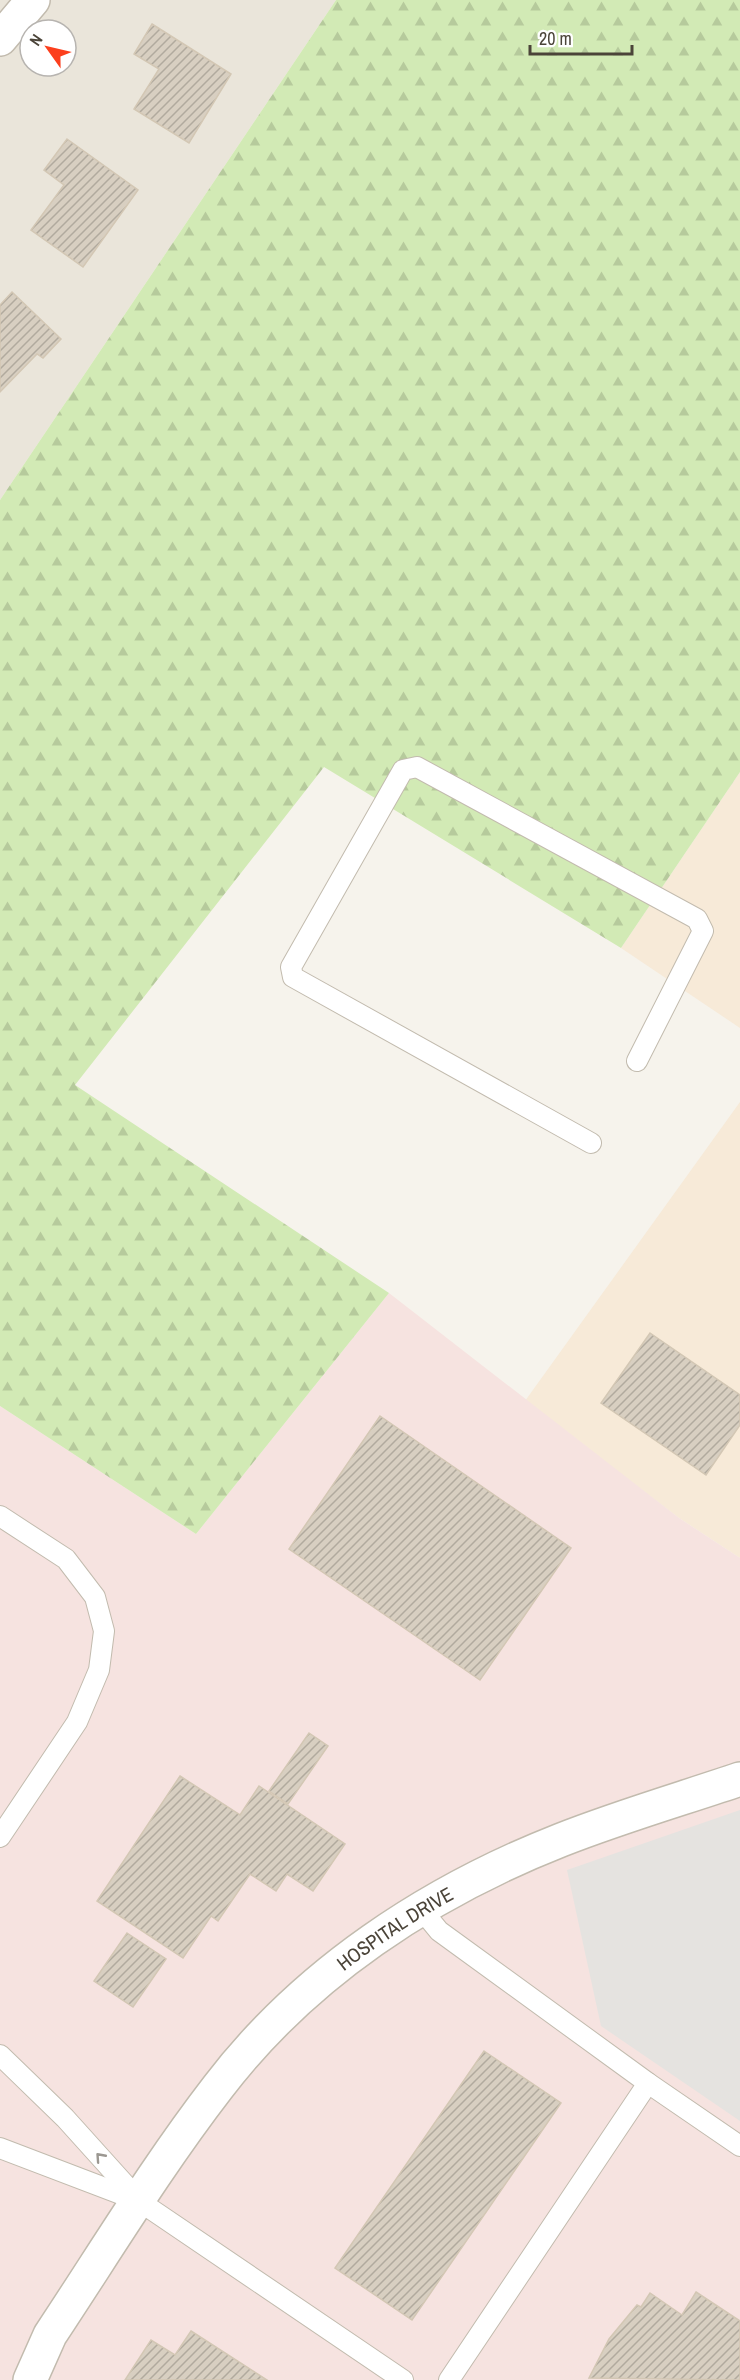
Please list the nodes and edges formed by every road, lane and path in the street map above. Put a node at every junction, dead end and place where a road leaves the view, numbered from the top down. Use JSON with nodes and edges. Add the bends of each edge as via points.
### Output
{"nodes":[{"id":1,"x":33,"y":0,"type":"edge"},
{"id":2,"x":0,"y":39,"type":"edge"},
{"id":3,"x":637,"y":1061,"type":"dead end"},
{"id":4,"x":591,"y":1143,"type":"dead end"},
{"id":5,"x":0,"y":1516,"type":"edge"},
{"id":6,"x":740,"y":1779,"type":"edge"},
{"id":7,"x":0,"y":1837,"type":"edge"},
{"id":8,"x":421,"y":1909,"type":"junction"},
{"id":9,"x":0,"y":2055,"type":"edge"},
{"id":10,"x":648,"y":2083,"type":"junction"},
{"id":11,"x":740,"y":2146,"type":"edge"},
{"id":12,"x":0,"y":2148,"type":"edge"},
{"id":13,"x":139,"y":2201,"type":"junction"},
{"id":14,"x":30,"y":2380,"type":"edge"},
{"id":15,"x":403,"y":2380,"type":"edge"},
{"id":16,"x":449,"y":2380,"type":"edge"}],
"edges":[{"from":1,"to":2,"type":"street"},
{"from":3,"to":4,"type":"lane","via":[[703,932],[698,919],[417,767],[403,770],[291,967],[293,978]]},
{"from":5,"to":7,"type":"lane","via":[[66,1559],[95,1597],[104,1631],[99,1670],[77,1722]]},
{"from":6,"to":8,"type":"street","name":"HOSPITAL DRIVE","via":[[561,1840],[500,1866]]},
{"from":8,"to":10,"type":"lane","via":[[439,1931]]},
{"from":8,"to":13,"type":"street","name":"HOSPITAL DRIVE","via":[[336,1966],[256,2042],[218,2087]]},
{"from":13,"to":9,"type":"lane","one_way":true,"via":[[65,2118]]},
{"from":10,"to":11,"type":"lane"},
{"from":10,"to":16,"type":"lane"},
{"from":12,"to":13,"type":"lane"},
{"from":13,"to":14,"type":"street","name":"HOSPITAL DRIVE","via":[[50,2335]]},
{"from":13,"to":15,"type":"lane"}]}
